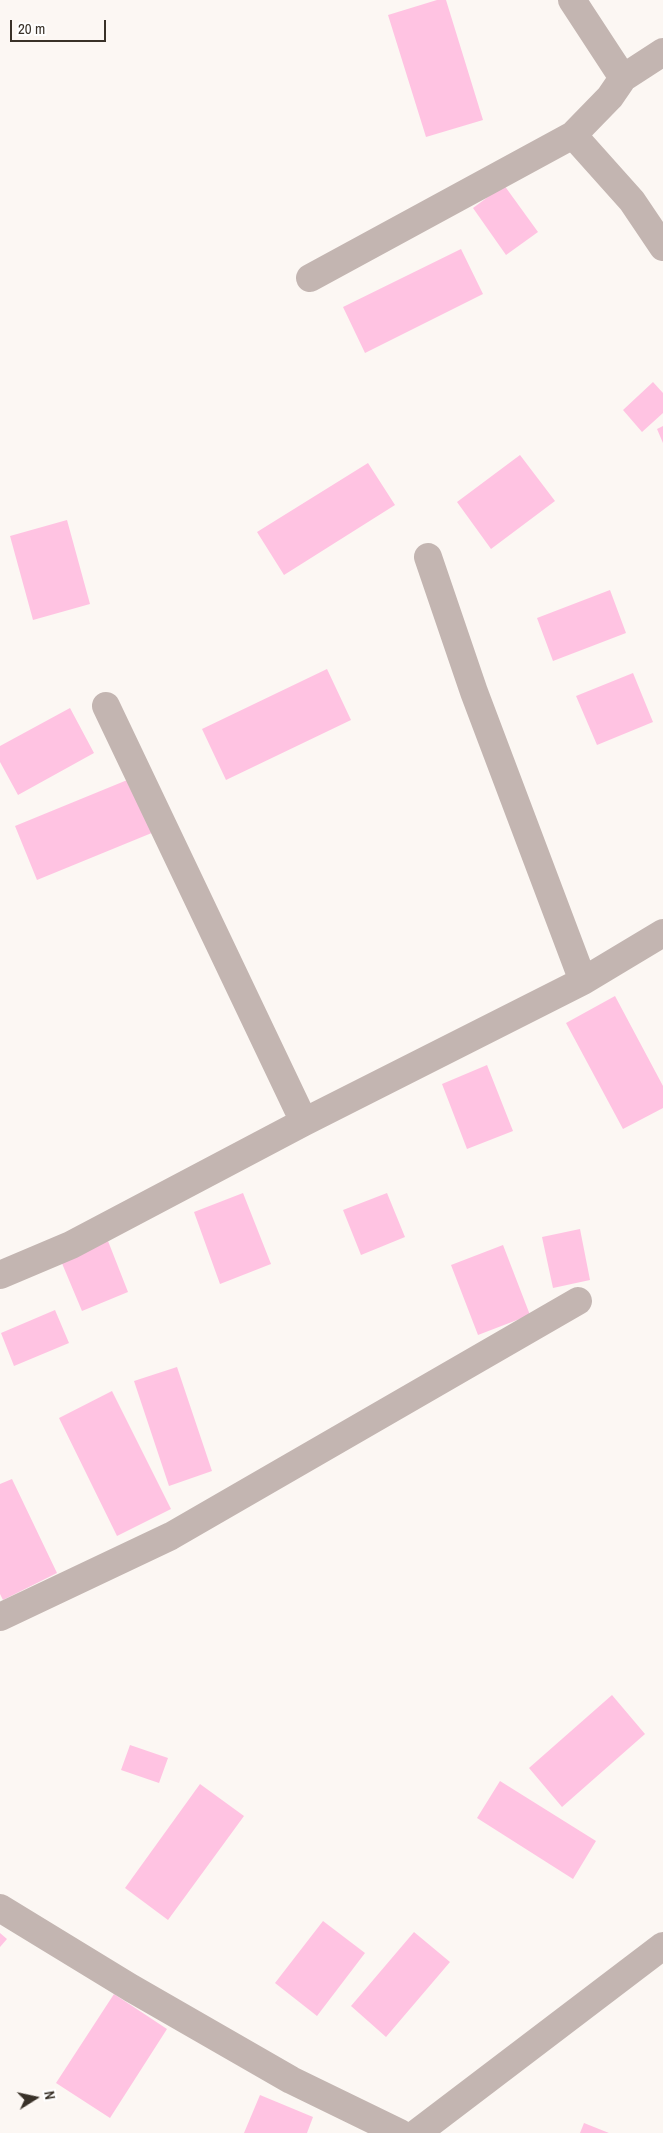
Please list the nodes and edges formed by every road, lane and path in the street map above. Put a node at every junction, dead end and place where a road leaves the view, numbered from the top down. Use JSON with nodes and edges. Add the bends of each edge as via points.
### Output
{"nodes":[{"id":1,"x":572,"y":0,"type":"edge"},
{"id":2,"x":663,"y":52,"type":"edge"},
{"id":3,"x":623,"y":78,"type":"junction"},
{"id":4,"x":573,"y":135,"type":"junction"},
{"id":5,"x":663,"y":247,"type":"edge"},
{"id":6,"x":310,"y":278,"type":"dead end"},
{"id":7,"x":428,"y":557,"type":"dead end"},
{"id":8,"x":106,"y":706,"type":"dead end"},
{"id":9,"x":663,"y":933,"type":"edge"},
{"id":10,"x":583,"y":981,"type":"junction"},
{"id":11,"x":304,"y":1122,"type":"junction"},
{"id":12,"x":0,"y":1275,"type":"edge"},
{"id":13,"x":578,"y":1301,"type":"dead end"},
{"id":14,"x":0,"y":1616,"type":"edge"},
{"id":15,"x":0,"y":1908,"type":"edge"},
{"id":16,"x":654,"y":1953,"type":"edge"},
{"id":17,"x":400,"y":2133,"type":"edge"},
{"id":18,"x":417,"y":2133,"type":"edge"}],
"edges":[{"from":1,"to":3,"type":"street"},
{"from":2,"to":3,"type":"street"},
{"from":3,"to":4,"type":"street","via":[[610,97]]},
{"from":4,"to":5,"type":"street","via":[[632,201]]},
{"from":4,"to":6,"type":"street"},
{"from":7,"to":10,"type":"street","via":[[474,692]]},
{"from":8,"to":11,"type":"street"},
{"from":9,"to":10,"type":"street"},
{"from":10,"to":11,"type":"street"},
{"from":11,"to":12,"type":"street","via":[[71,1245]]},
{"from":13,"to":14,"type":"street","via":[[171,1536]]},
{"from":15,"to":17,"type":"street","via":[[291,2080]]},
{"from":16,"to":18,"type":"street"}]}
